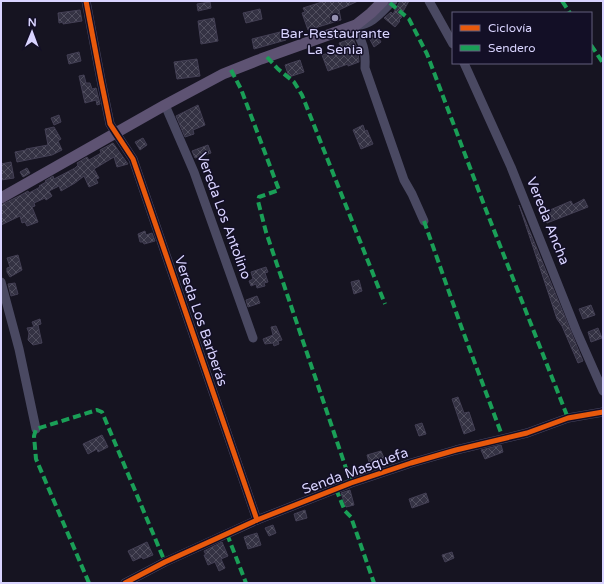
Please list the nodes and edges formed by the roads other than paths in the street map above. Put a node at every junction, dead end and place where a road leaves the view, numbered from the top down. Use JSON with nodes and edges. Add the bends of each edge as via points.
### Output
{"nodes":[{"id":1,"x":86,"y":1,"type":"edge"},
{"id":2,"x":383,"y":1,"type":"edge"},
{"id":3,"x":393,"y":1,"type":"edge"},
{"id":4,"x":429,"y":1,"type":"edge"},
{"id":5,"x":354,"y":25,"type":"junction"},
{"id":6,"x":452,"y":42,"type":"edge"},
{"id":7,"x":464,"y":64,"type":"edge"},
{"id":8,"x":165,"y":105,"type":"junction"},
{"id":9,"x":116,"y":133,"type":"junction"},
{"id":10,"x":1,"y":198,"type":"edge"},
{"id":11,"x":424,"y":221,"type":"dead end"},
{"id":12,"x":1,"y":282,"type":"edge"},
{"id":13,"x":253,"y":338,"type":"dead end"},
{"id":14,"x":603,"y":391,"type":"edge"},
{"id":15,"x":603,"y":412,"type":"edge"},
{"id":16,"x":36,"y":429,"type":"dead end"},
{"id":17,"x":257,"y":520,"type":"junction"},
{"id":18,"x":125,"y":583,"type":"edge"}],
"edges":[{"from":1,"to":9,"type":"street","name":"Vereda Los Barberás","via":[[109,116]]},
{"from":2,"to":5,"type":"main road"},
{"from":3,"to":5,"type":"street","via":[[374,19],[362,25]]},
{"from":4,"to":6,"type":"street"},
{"from":5,"to":8,"type":"main road","via":[[231,70]]},
{"from":5,"to":11,"type":"street","via":[[366,54],[365,68],[404,180]]},
{"from":7,"to":14,"type":"street","name":"Vereda Ancha","via":[[511,166]]},
{"from":8,"to":9,"type":"main road"},
{"from":8,"to":13,"type":"street","name":"Vereda Los Antolino","via":[[194,172]]},
{"from":9,"to":10,"type":"main road"},
{"from":9,"to":17,"type":"street","name":"Vereda Los Barberás","via":[[132,159]]},
{"from":12,"to":16,"type":"street"},
{"from":15,"to":17,"type":"street","name":"Senda Masquefa","via":[[568,418],[527,433],[411,463]]},
{"from":17,"to":18,"type":"street","name":"Senda Masquefa"}]}
